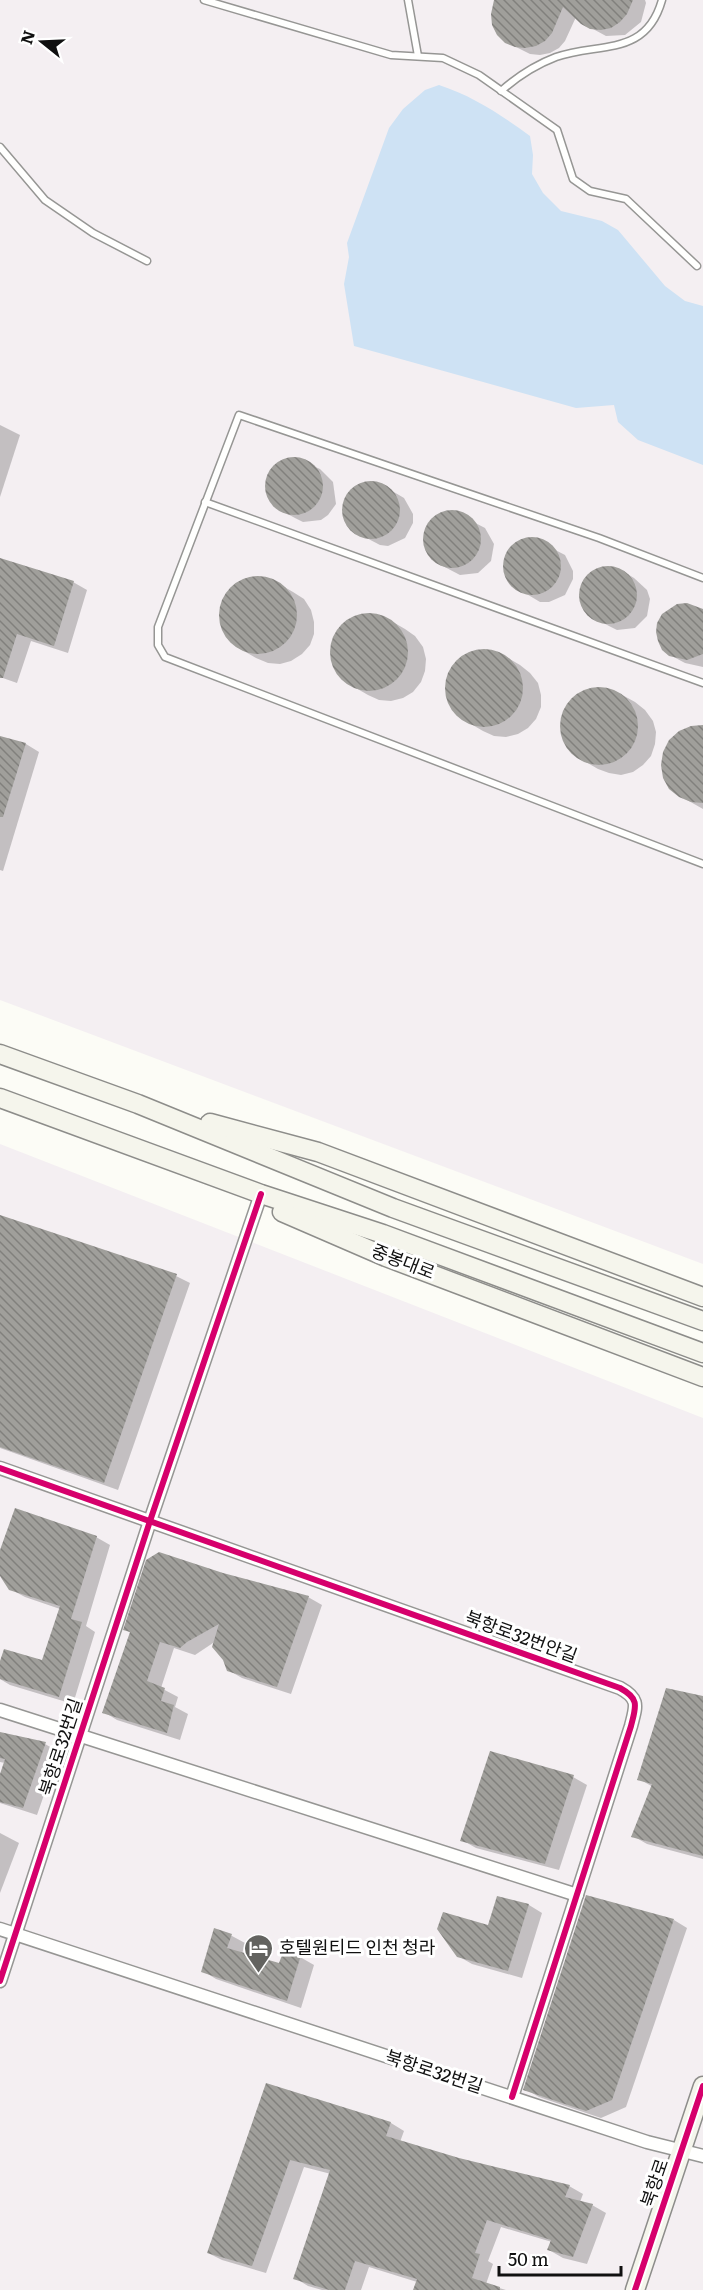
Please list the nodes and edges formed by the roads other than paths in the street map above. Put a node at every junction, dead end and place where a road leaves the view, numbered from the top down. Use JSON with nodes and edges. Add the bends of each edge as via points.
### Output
{"nodes":[{"id":1,"x":204,"y":0,"type":"edge"},
{"id":2,"x":408,"y":0,"type":"edge"},
{"id":3,"x":662,"y":0,"type":"edge"},
{"id":4,"x":418,"y":56,"type":"junction"},
{"id":5,"x":501,"y":91,"type":"junction"},
{"id":6,"x":0,"y":147,"type":"edge"},
{"id":7,"x":147,"y":261,"type":"dead end"},
{"id":8,"x":697,"y":266,"type":"dead end"},
{"id":9,"x":206,"y":502,"type":"junction"},
{"id":10,"x":703,"y":578,"type":"edge"},
{"id":11,"x":703,"y":683,"type":"edge"},
{"id":12,"x":703,"y":864,"type":"edge"},
{"id":13,"x":0,"y":1054,"type":"edge"},
{"id":14,"x":0,"y":1098,"type":"edge"},
{"id":15,"x":138,"y":1104,"type":"junction"},
{"id":16,"x":260,"y":1198,"type":"junction"},
{"id":17,"x":703,"y":1297,"type":"edge"},
{"id":18,"x":703,"y":1321,"type":"edge"},
{"id":19,"x":703,"y":1353,"type":"edge"},
{"id":20,"x":703,"y":1377,"type":"edge"},
{"id":21,"x":0,"y":1468,"type":"edge"},
{"id":22,"x":150,"y":1521,"type":"junction"},
{"id":23,"x":0,"y":1710,"type":"edge"},
{"id":24,"x":80,"y":1736,"type":"junction"},
{"id":25,"x":577,"y":1895,"type":"junction"},
{"id":26,"x":0,"y":1929,"type":"edge"},
{"id":27,"x":16,"y":1934,"type":"junction"},
{"id":28,"x":0,"y":1981,"type":"edge"},
{"id":29,"x":703,"y":2086,"type":"edge"},
{"id":30,"x":512,"y":2097,"type":"junction"},
{"id":31,"x":682,"y":2149,"type":"junction"},
{"id":32,"x":703,"y":2156,"type":"edge"},
{"id":33,"x":634,"y":2290,"type":"edge"}],
"edges":[{"from":1,"to":4,"type":"lane","via":[[391,55]]},
{"from":2,"to":4,"type":"lane"},
{"from":3,"to":5,"type":"lane","via":[[658,16],[638,38],[610,48],[558,57],[523,72]]},
{"from":4,"to":5,"type":"lane","via":[[443,58],[479,75]]},
{"from":5,"to":8,"type":"lane","via":[[557,130],[573,179],[590,191],[626,199]]},
{"from":6,"to":7,"type":"lane","via":[[45,200],[93,233]]},
{"from":9,"to":10,"type":"lane","via":[[238,415],[599,538]]},
{"from":9,"to":11,"type":"lane"},
{"from":9,"to":12,"type":"lane","via":[[158,627],[158,645],[165,657]]},
{"from":13,"to":15,"type":"main road"},
{"from":14,"to":16,"type":"main road","name":"중봉대로"},
{"from":15,"to":17,"type":"main road","via":[[318,1152]]},
{"from":15,"to":18,"type":"main road","via":[[393,1209]]},
{"from":16,"to":19,"type":"main road","name":"중봉대로","via":[[383,1234]]},
{"from":16,"to":20,"type":"main road","name":"중봉대로","via":[[386,1257]]},
{"from":16,"to":22,"type":"street","name":"북항로32번길"},
{"from":21,"to":22,"type":"street","name":"북항로32번안길"},
{"from":22,"to":24,"type":"street","name":"북항로32번길"},
{"from":22,"to":25,"type":"street","name":"북항로32번안길","via":[[632,1694],[637,1706]]},
{"from":23,"to":24,"type":"street","name":"북항로32번길"},
{"from":24,"to":25,"type":"street","name":"북항로32번길"},
{"from":24,"to":27,"type":"street","name":"북항로32번길"},
{"from":25,"to":30,"type":"street","name":"북항로32번안길"},
{"from":26,"to":27,"type":"street","name":"북항로32번길"},
{"from":27,"to":28,"type":"street","name":"북항로32번길"},
{"from":27,"to":30,"type":"street","name":"북항로32번길"},
{"from":29,"to":31,"type":"main road","name":"북항로"},
{"from":30,"to":31,"type":"street","name":"북항로32번길","via":[[647,2142]]},
{"from":31,"to":32,"type":"street","name":"북항로32번길"},
{"from":31,"to":33,"type":"main road","name":"북항로"}]}
